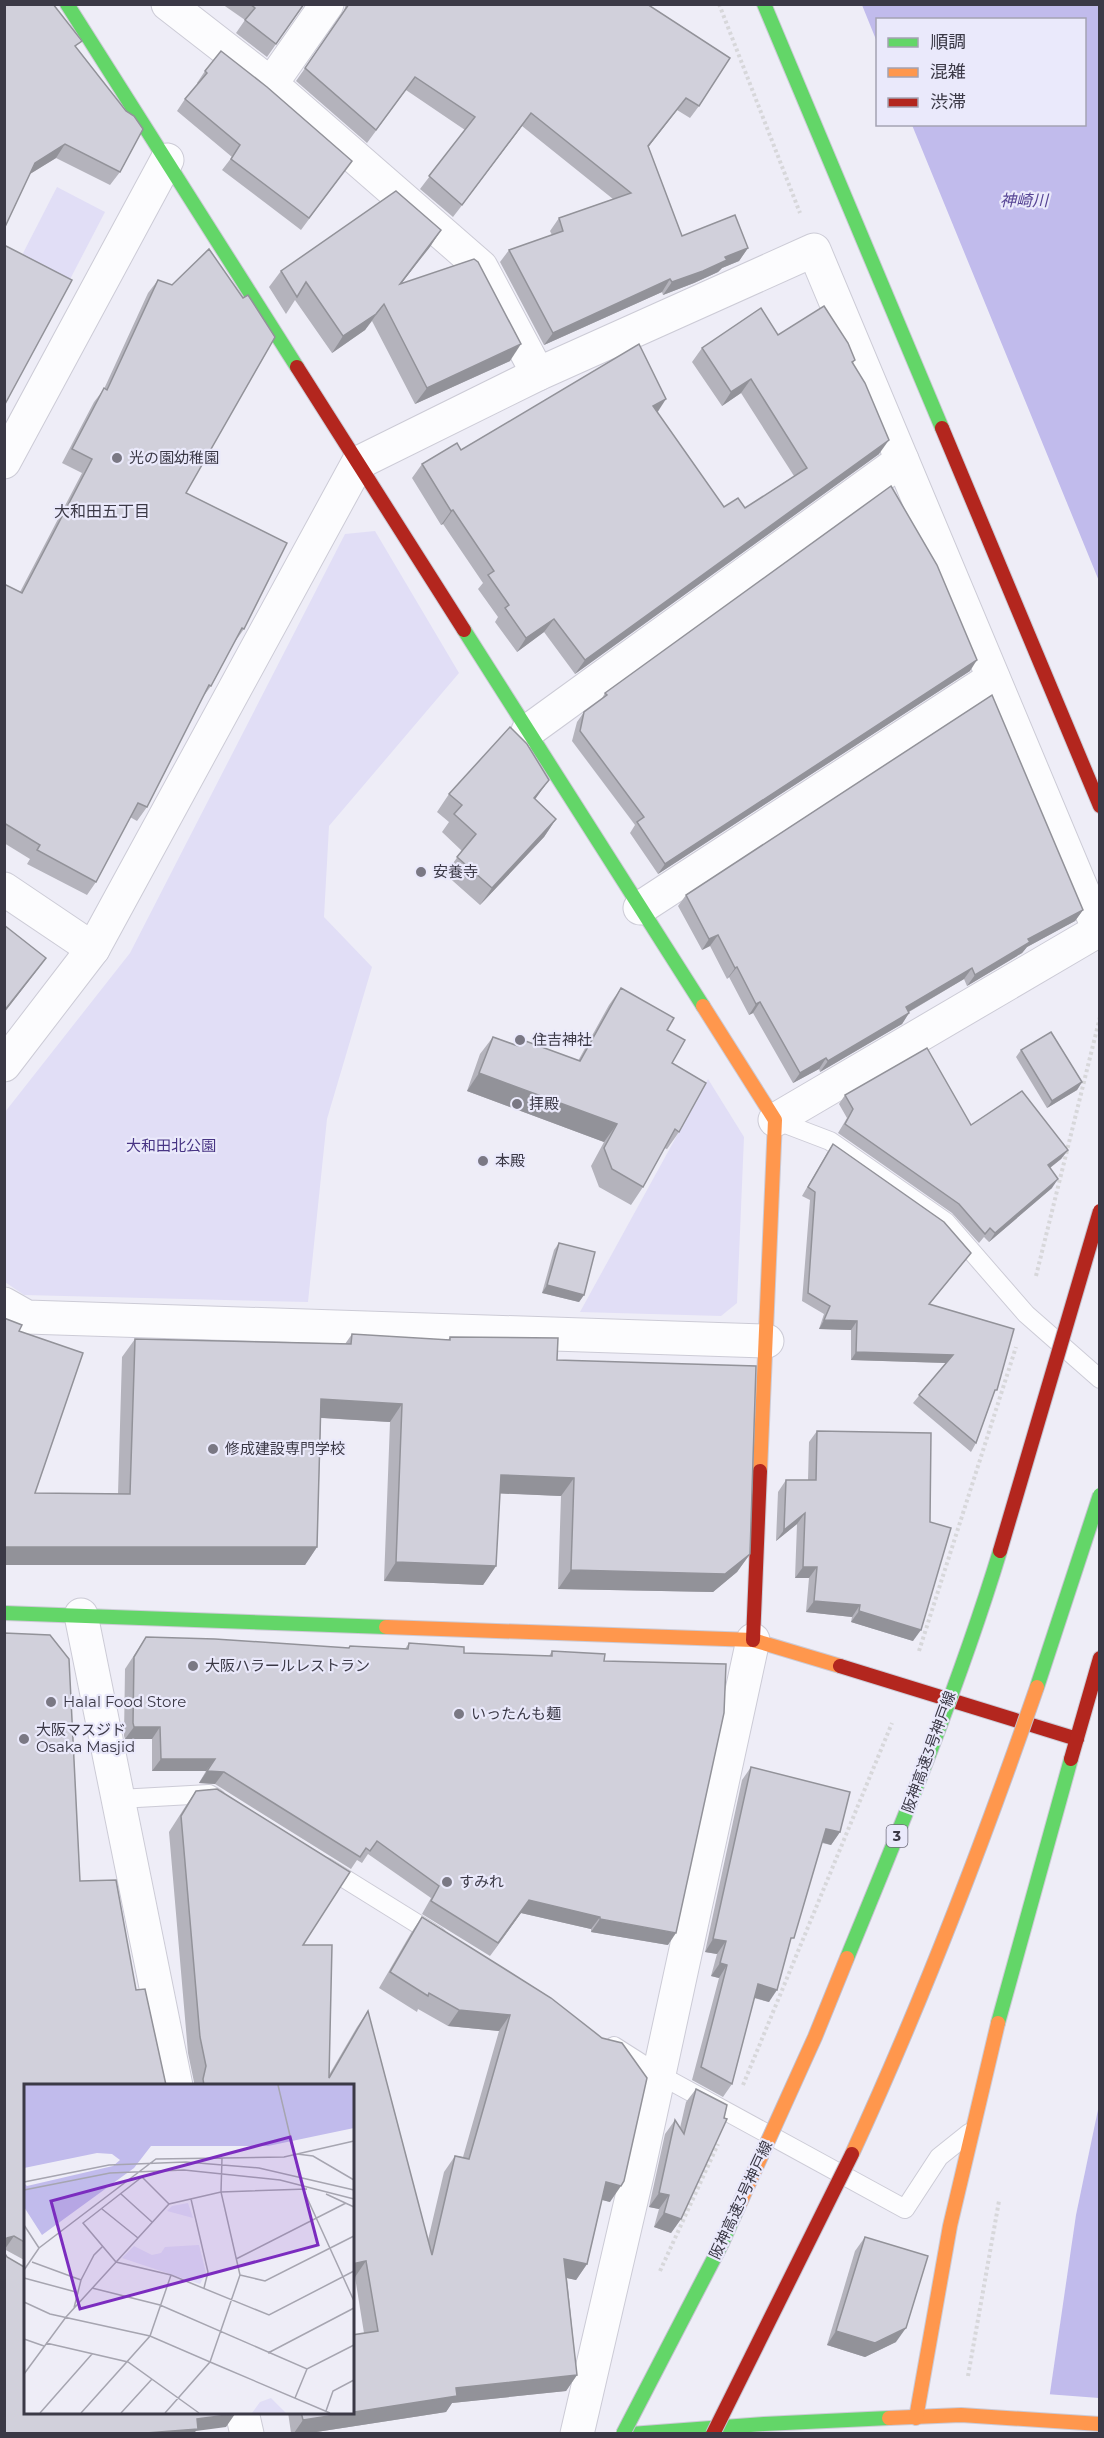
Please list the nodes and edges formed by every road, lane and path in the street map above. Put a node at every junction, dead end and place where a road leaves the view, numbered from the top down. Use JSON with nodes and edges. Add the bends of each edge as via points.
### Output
{"nodes":[{"id":1,"x":68,"y":4,"type":"edge"},
{"id":2,"x":327,"y":4,"type":"edge"},
{"id":3,"x":718,"y":4,"type":"edge"},
{"id":4,"x":764,"y":4,"type":"edge"},
{"id":5,"x":170,"y":5,"type":"edge"},
{"id":6,"x":271,"y":84,"type":"junction"},
{"id":7,"x":167,"y":160,"type":"junction"},
{"id":8,"x":814,"y":250,"type":"junction"},
{"id":9,"x":538,"y":374,"type":"junction"},
{"id":10,"x":902,"y":460,"type":"junction"},
{"id":11,"x":4,"y":462,"type":"edge"},
{"id":12,"x":358,"y":463,"type":"junction"},
{"id":13,"x":993,"y":678,"type":"junction"},
{"id":14,"x":528,"y":731,"type":"junction"},
{"id":15,"x":1100,"y":806,"type":"edge"},
{"id":16,"x":4,"y":889,"type":"edge"},
{"id":17,"x":640,"y":908,"type":"junction"},
{"id":18,"x":93,"y":949,"type":"junction"},
{"id":19,"x":4,"y":1065,"type":"edge"},
{"id":20,"x":775,"y":1120,"type":"junction"},
{"id":21,"x":1100,"y":1211,"type":"edge"},
{"id":22,"x":4,"y":1304,"type":"edge"},
{"id":23,"x":767,"y":1341,"type":"junction"},
{"id":24,"x":1100,"y":1378,"type":"edge"},
{"id":25,"x":1100,"y":1495,"type":"edge"},
{"id":26,"x":4,"y":1612,"type":"edge"},
{"id":27,"x":81,"y":1615,"type":"junction"},
{"id":28,"x":753,"y":1640,"type":"junction"},
{"id":29,"x":1100,"y":1658,"type":"edge"},
{"id":30,"x":1077,"y":1738,"type":"junction"},
{"id":31,"x":119,"y":1799,"type":"junction"},
{"id":32,"x":229,"y":1806,"type":"edge"},
{"id":33,"x":309,"y":1856,"type":"edge"},
{"id":34,"x":448,"y":1943,"type":"edge"},
{"id":35,"x":597,"y":2036,"type":"edge"},
{"id":36,"x":658,"y":2074,"type":"junction"},
{"id":37,"x":176,"y":2084,"type":"edge"},
{"id":38,"x":970,"y":2132,"type":"junction"},
{"id":39,"x":1100,"y":2424,"type":"edge"},
{"id":40,"x":917,"y":2426,"type":"edge"},
{"id":41,"x":577,"y":2433,"type":"edge"},
{"id":42,"x":623,"y":2433,"type":"edge"},
{"id":43,"x":631,"y":2433,"type":"edge"},
{"id":44,"x":712,"y":2433,"type":"edge"}],
"edges":[{"from":1,"to":7,"type":"main road"},
{"from":2,"to":6,"type":"street"},
{"from":3,"to":8,"type":"path"},
{"from":4,"to":15,"type":"main road"},
{"from":5,"to":6,"type":"street"},
{"from":6,"to":9,"type":"street","via":[[481,267]]},
{"from":7,"to":11,"type":"street"},
{"from":7,"to":12,"type":"main road"},
{"from":8,"to":9,"type":"street"},
{"from":8,"to":10,"type":"street"},
{"from":9,"to":12,"type":"street"},
{"from":10,"to":13,"type":"street"},
{"from":10,"to":14,"type":"street"},
{"from":12,"to":14,"type":"main road"},
{"from":12,"to":18,"type":"street"},
{"from":13,"to":17,"type":"street"},
{"from":13,"to":20,"type":"street","via":[[1099,930]]},
{"from":14,"to":17,"type":"main road"},
{"from":16,"to":18,"type":"street"},
{"from":17,"to":20,"type":"main road"},
{"from":18,"to":19,"type":"street"},
{"from":20,"to":23,"type":"main road"},
{"from":20,"to":24,"type":"lane","via":[[830,1141],[946,1222],[1026,1314]]},
{"from":21,"to":42,"type":"main road","name":"阪神高速3号神戸線","number":"3","bridge":true,"via":[[983,1606],[903,1821],[815,2037],[737,2210]]},
{"from":22,"to":23,"type":"street","via":[[27,1317]]},
{"from":23,"to":28,"type":"main road"},
{"from":25,"to":44,"type":"main road","bridge":true,"via":[[1062,1618],[976,1854],[893,2061],[792,2278]]},
{"from":26,"to":27,"type":"main road"},
{"from":27,"to":28,"type":"main road"},
{"from":27,"to":31,"type":"street"},
{"from":28,"to":30,"type":"main road"},
{"from":28,"to":36,"type":"street"},
{"from":29,"to":30,"type":"main road"},
{"from":30,"to":38,"type":"main road"},
{"from":31,"to":32,"type":"lane","via":[[209,1794]]},
{"from":31,"to":37,"type":"street"},
{"from":33,"to":34,"type":"lane"},
{"from":35,"to":36,"type":"lane"},
{"from":36,"to":38,"type":"lane","via":[[905,2209],[939,2157]]},
{"from":36,"to":41,"type":"street"},
{"from":38,"to":40,"type":"main road","via":[[928,2330]]},
{"from":39,"to":40,"type":"main road","via":[[985,2416]]},
{"from":40,"to":43,"type":"main road","via":[[764,2424]]}]}
